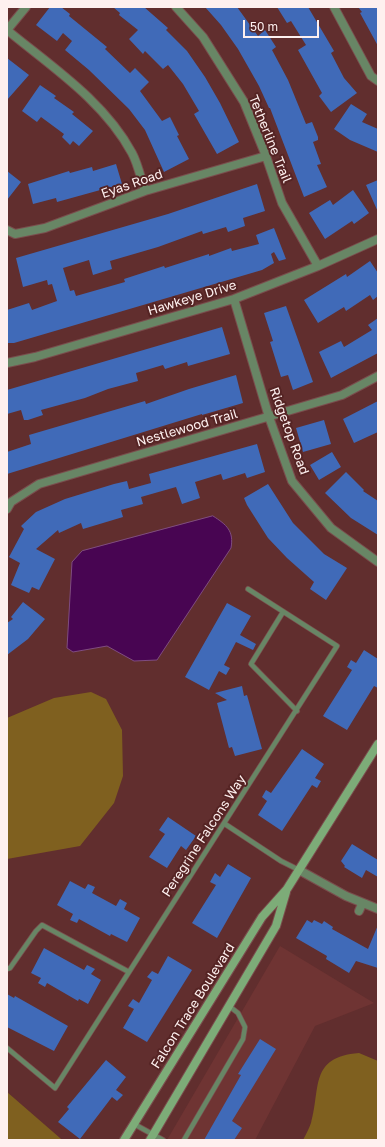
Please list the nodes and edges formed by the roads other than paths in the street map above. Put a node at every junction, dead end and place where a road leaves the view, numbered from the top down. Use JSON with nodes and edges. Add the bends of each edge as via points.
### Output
{"nodes":[{"id":1,"x":26,"y":7,"type":"edge"},
{"id":2,"x":176,"y":7,"type":"edge"},
{"id":3,"x":334,"y":7,"type":"edge"},
{"id":4,"x":7,"y":30,"type":"edge"},
{"id":5,"x":378,"y":81,"type":"edge"},
{"id":6,"x":266,"y":156,"type":"junction"},
{"id":7,"x":145,"y":191,"type":"junction"},
{"id":8,"x":7,"y":230,"type":"edge"},
{"id":9,"x":378,"y":239,"type":"edge"},
{"id":10,"x":318,"y":266,"type":"junction"},
{"id":11,"x":234,"y":299,"type":"junction"},
{"id":12,"x":7,"y":363,"type":"edge"},
{"id":13,"x":378,"y":376,"type":"edge"},
{"id":14,"x":269,"y":417,"type":"junction"},
{"id":15,"x":7,"y":508,"type":"edge"},
{"id":16,"x":378,"y":562,"type":"edge"},
{"id":17,"x":248,"y":589,"type":"dead end"},
{"id":18,"x":283,"y":612,"type":"junction"},
{"id":19,"x":297,"y":712,"type":"junction"},
{"id":20,"x":378,"y":744,"type":"edge"},
{"id":21,"x":225,"y":824,"type":"junction"},
{"id":22,"x":299,"y":870,"type":"junction"},
{"id":23,"x":287,"y":889,"type":"junction"},
{"id":24,"x":378,"y":909,"type":"edge"},
{"id":25,"x":7,"y":969,"type":"edge"},
{"id":26,"x":130,"y":972,"type":"junction"},
{"id":27,"x":229,"y":1006,"type":"junction"},
{"id":28,"x":7,"y":1048,"type":"edge"},
{"id":29,"x":134,"y":1124,"type":"junction"},
{"id":30,"x":151,"y":1137,"type":"edge"},
{"id":31,"x":124,"y":1140,"type":"edge"},
{"id":32,"x":163,"y":1140,"type":"edge"},
{"id":33,"x":184,"y":1140,"type":"edge"}],
"edges":[{"from":1,"to":4,"type":"street"},
{"from":2,"to":6,"type":"street","name":"Tetherline Trail","via":[[203,37],[244,102]]},
{"from":3,"to":5,"type":"street","via":[[371,76]]},
{"from":4,"to":7,"type":"street","via":[[89,96],[117,128],[133,155]]},
{"from":6,"to":7,"type":"street","name":"Eyas Road"},
{"from":6,"to":10,"type":"street","name":"Tetherline Trail","via":[[282,203]]},
{"from":7,"to":8,"type":"street","name":"Eyas Road","via":[[45,228],[15,234]]},
{"from":9,"to":10,"type":"street","name":"Hawkeye Drive"},
{"from":10,"to":11,"type":"street","name":"Hawkeye Drive"},
{"from":11,"to":12,"type":"street","name":"Hawkeye Drive"},
{"from":11,"to":14,"type":"street","name":"Ridgetop Road"},
{"from":13,"to":14,"type":"street","name":"Nestlewood Trail","via":[[342,395]]},
{"from":14,"to":15,"type":"street","name":"Nestlewood Trail","via":[[39,484],[11,502]]},
{"from":14,"to":16,"type":"street","name":"Ridgetop Road","via":[[292,480],[331,528]]},
{"from":17,"to":18,"type":"lane","name":"Peregrine Falcons Way"},
{"from":18,"to":19,"type":"lane","via":[[251,664]]},
{"from":18,"to":19,"type":"lane","name":"Peregrine Falcons Way","via":[[337,646]]},
{"from":19,"to":21,"type":"lane","name":"Peregrine Falcons Way"},
{"from":20,"to":22,"type":"street","name":"Falcon Trace Boulevard"},
{"from":21,"to":22,"type":"lane"},
{"from":21,"to":26,"type":"lane","name":"Peregrine Falcons Way"},
{"from":22,"to":23,"type":"street","name":"Falcon Trace Boulevard"},
{"from":22,"to":24,"type":"street","via":[[360,907]]},
{"from":23,"to":27,"type":"street","name":"Falcon Trace Boulevard","via":[[276,926]]},
{"from":23,"to":29,"type":"street","name":"Falcon Trace Boulevard","via":[[262,917]]},
{"from":25,"to":26,"type":"lane","via":[[42,925]]},
{"from":26,"to":28,"type":"lane","name":"Peregrine Falcons Way","via":[[55,1088]]},
{"from":27,"to":30,"type":"street","name":"Falcon Trace Boulevard"},
{"from":27,"to":33,"type":"lane","via":[[238,1013],[245,1027],[242,1039]]},
{"from":29,"to":30,"type":"lane"},
{"from":29,"to":31,"type":"street","name":"Falcon Trace Boulevard"},
{"from":30,"to":32,"type":"lane"}]}
